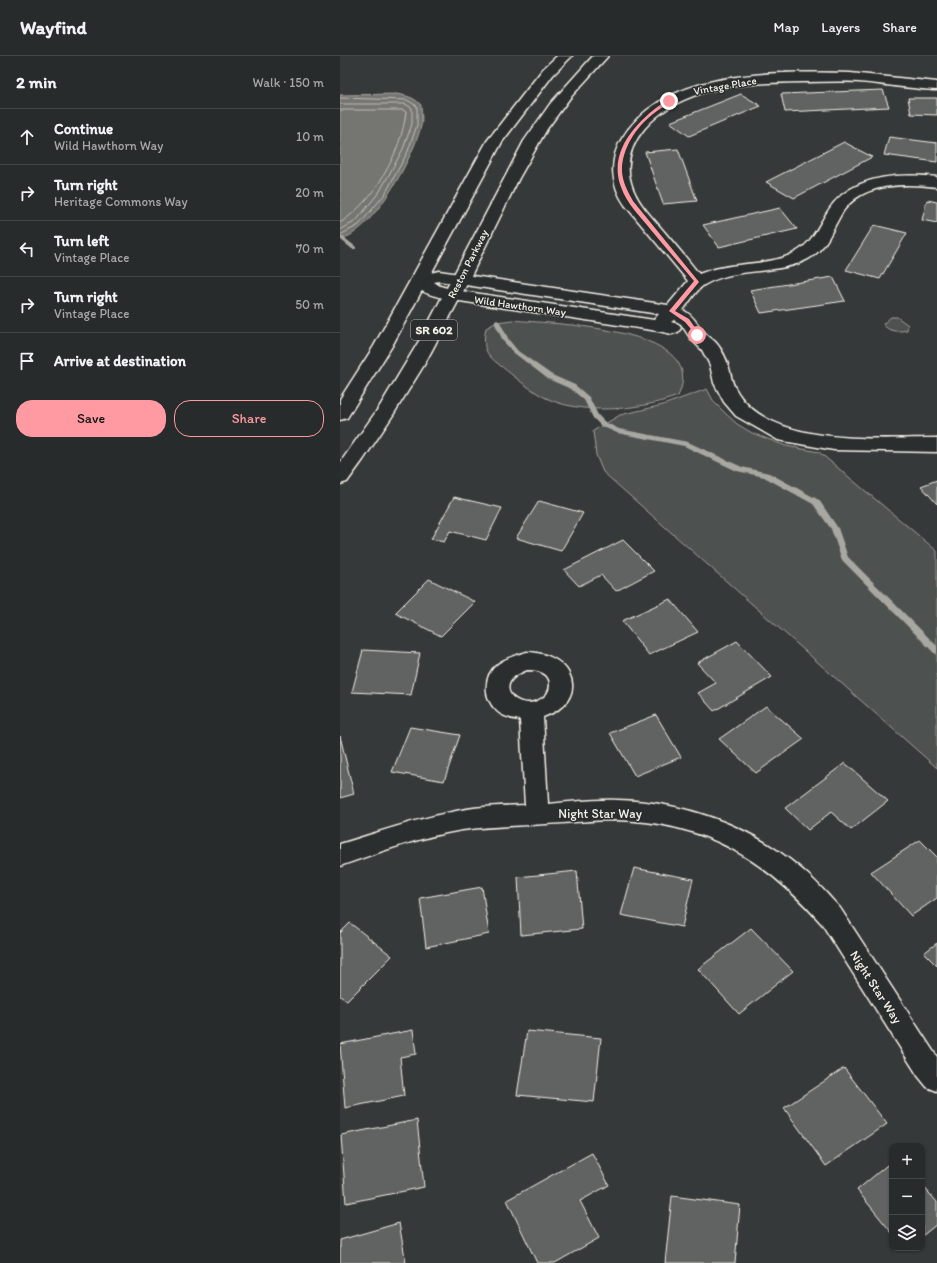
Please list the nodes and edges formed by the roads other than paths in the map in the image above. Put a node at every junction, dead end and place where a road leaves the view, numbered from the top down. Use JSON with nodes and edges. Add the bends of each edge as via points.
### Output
{"nodes":[{"id":1,"x":565,"y":56,"type":"edge"},
{"id":2,"x":601,"y":56,"type":"edge"},
{"id":3,"x":937,"y":86,"type":"edge"},
{"id":4,"x":937,"y":182,"type":"edge"},
{"id":5,"x":461,"y":280,"type":"junction"},
{"id":6,"x":419,"y":281,"type":"junction"},
{"id":7,"x":697,"y":282,"type":"junction"},
{"id":8,"x":453,"y":296,"type":"junction"},
{"id":9,"x":672,"y":311,"type":"junction"},
{"id":10,"x":658,"y":326,"type":"junction"},
{"id":11,"x":697,"y":335,"type":"junction"},
{"id":12,"x":340,"y":414,"type":"edge"},
{"id":13,"x":937,"y":445,"type":"edge"},
{"id":14,"x":340,"y":477,"type":"edge"},
{"id":15,"x":531,"y":712,"type":"dead end"},
{"id":16,"x":537,"y":814,"type":"junction"},
{"id":17,"x":340,"y":855,"type":"edge"},
{"id":18,"x":937,"y":1078,"type":"edge"}],
"edges":[{"from":1,"to":6,"type":"street","number":"SR 602","via":[[548,72],[495,141]]},
{"from":2,"to":5,"type":"street","name":"Reston Parkway","number":"SR 602","via":[[565,94],[532,140]]},
{"from":3,"to":7,"type":"street","name":"Vintage Place","via":[[857,78],[765,79],[689,92],[651,113],[637,127],[620,159],[623,188],[631,202]]},
{"from":4,"to":7,"type":"street","via":[[912,179],[888,182],[853,193],[840,205],[810,251],[793,259],[714,274]]},
{"from":5,"to":6,"type":"street","name":"Wild Hawthorn Way","via":[[439,276]]},
{"from":5,"to":8,"type":"street","name":"Reston Parkway","number":"SR 602"},
{"from":5,"to":9,"type":"street","name":"Wild Hawthorn Way"},
{"from":6,"to":8,"type":"street","name":"Wild Hawthorn Way","via":[[434,290]]},
{"from":6,"to":12,"type":"street","number":"SR 602","via":[[383,346]]},
{"from":7,"to":9,"type":"street"},
{"from":8,"to":10,"type":"street","name":"Wild Hawthorn Way"},
{"from":8,"to":14,"type":"street","name":"Reston Parkway","number":"SR 602","via":[[379,422]]},
{"from":9,"to":10,"type":"street"},
{"from":9,"to":11,"type":"street","name":"Wild Hawthorn Way","via":[[687,320]]},
{"from":10,"to":11,"type":"street","name":"Wild Hawthorn Way"},
{"from":11,"to":13,"type":"street","name":"Wild Hawthorn Way","via":[[710,348],[720,365],[723,384],[743,412],[785,435],[834,444]]},
{"from":15,"to":16,"type":"street"},
{"from":16,"to":17,"type":"street","name":"Night Star Way","via":[[464,820],[426,828]]},
{"from":16,"to":18,"type":"street","name":"Night Star Way","via":[[639,811],[677,818],[718,830],[754,847],[786,870],[817,899]]}]}
